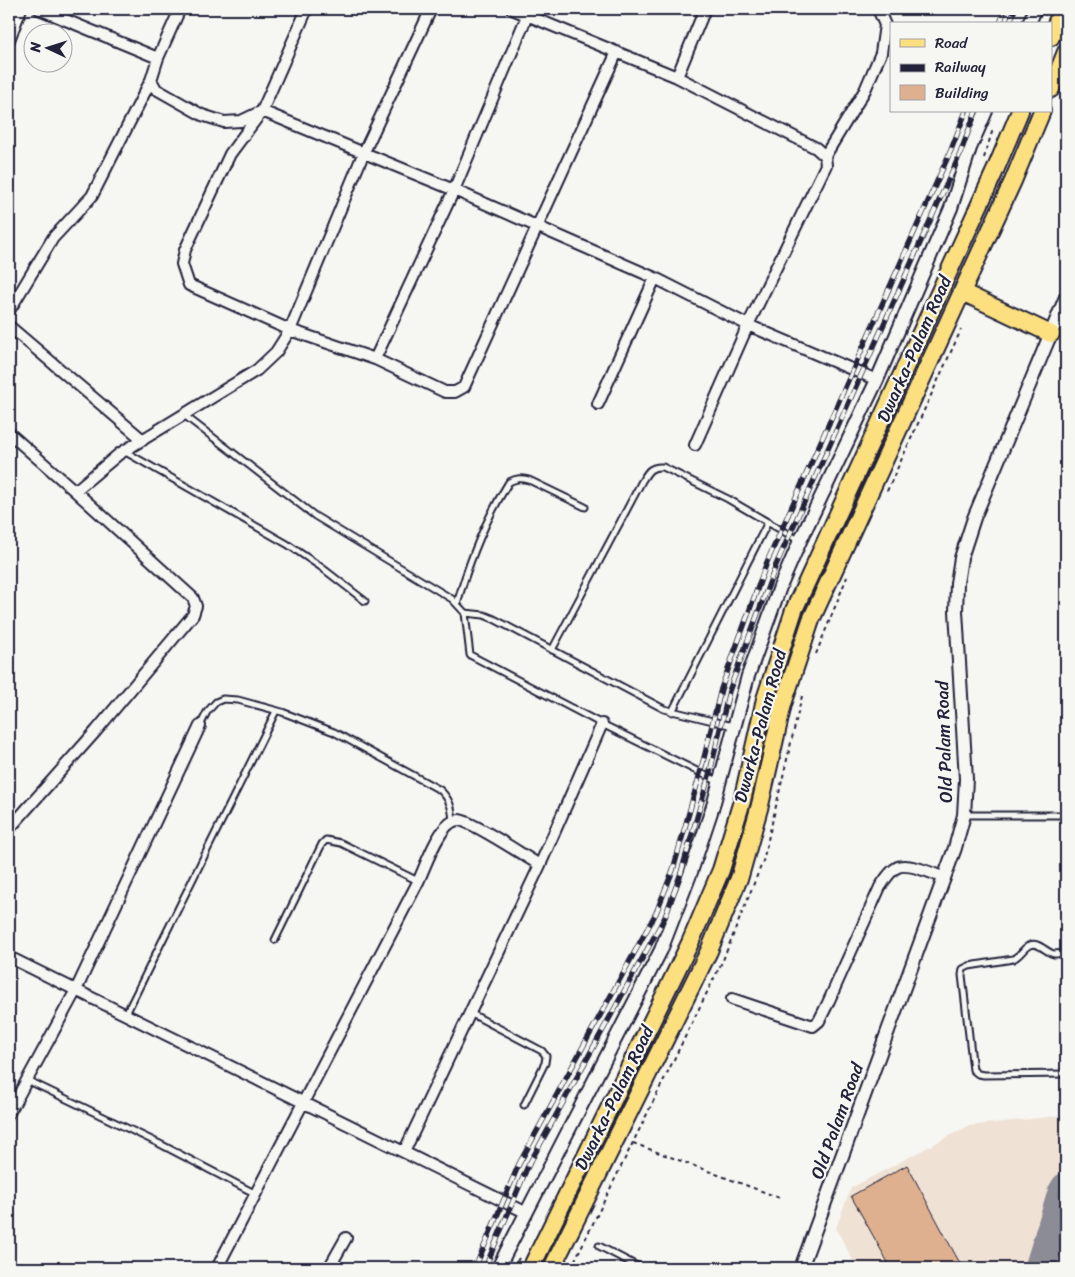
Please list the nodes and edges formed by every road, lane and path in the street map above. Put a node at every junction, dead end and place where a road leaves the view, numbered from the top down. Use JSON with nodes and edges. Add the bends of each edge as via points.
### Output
{"nodes":[{"id":1,"x":21,"y":9,"type":"edge"},
{"id":2,"x":39,"y":9,"type":"edge"},
{"id":3,"x":180,"y":9,"type":"edge"},
{"id":4,"x":307,"y":9,"type":"edge"},
{"id":5,"x":431,"y":9,"type":"edge"},
{"id":6,"x":512,"y":9,"type":"edge"},
{"id":7,"x":705,"y":9,"type":"edge"},
{"id":8,"x":878,"y":9,"type":"edge"},
{"id":9,"x":1035,"y":9,"type":"edge"},
{"id":10,"x":1062,"y":9,"type":"edge"},
{"id":11,"x":527,"y":16,"type":"junction"},
{"id":12,"x":1030,"y":22,"type":"edge"},
{"id":13,"x":1052,"y":34,"type":"edge"},
{"id":14,"x":9,"y":40,"type":"edge"},
{"id":15,"x":617,"y":52,"type":"junction"},
{"id":16,"x":1066,"y":52,"type":"edge"},
{"id":17,"x":158,"y":58,"type":"junction"},
{"id":18,"x":677,"y":78,"type":"junction"},
{"id":19,"x":151,"y":80,"type":"junction"},
{"id":20,"x":1052,"y":87,"type":"edge"},
{"id":21,"x":262,"y":111,"type":"junction"},
{"id":22,"x":986,"y":112,"type":"edge"},
{"id":23,"x":1020,"y":112,"type":"edge"},
{"id":24,"x":1042,"y":112,"type":"edge"},
{"id":25,"x":364,"y":152,"type":"junction"},
{"id":26,"x":824,"y":156,"type":"junction"},
{"id":27,"x":454,"y":190,"type":"junction"},
{"id":28,"x":536,"y":226,"type":"junction"},
{"id":29,"x":655,"y":278,"type":"junction"},
{"id":30,"x":962,"y":292,"type":"junction"},
{"id":31,"x":1066,"y":297,"type":"edge"},
{"id":32,"x":9,"y":311,"type":"edge"},
{"id":33,"x":964,"y":324,"type":"dead end"},
{"id":34,"x":748,"y":325,"type":"junction"},
{"id":35,"x":9,"y":326,"type":"edge"},
{"id":36,"x":290,"y":330,"type":"junction"},
{"id":37,"x":1051,"y":334,"type":"junction"},
{"id":38,"x":374,"y":359,"type":"junction"},
{"id":39,"x":877,"y":380,"type":"junction"},
{"id":40,"x":598,"y":404,"type":"dead end"},
{"id":41,"x":184,"y":415,"type":"junction"},
{"id":42,"x":9,"y":433,"type":"edge"},
{"id":43,"x":143,"y":440,"type":"junction"},
{"id":44,"x":695,"y":445,"type":"dead end"},
{"id":45,"x":124,"y":451,"type":"junction"},
{"id":46,"x":75,"y":491,"type":"junction"},
{"id":47,"x":884,"y":497,"type":"dead end"},
{"id":48,"x":585,"y":507,"type":"dead end"},
{"id":49,"x":768,"y":522,"type":"junction"},
{"id":50,"x":800,"y":541,"type":"junction"},
{"id":51,"x":848,"y":577,"type":"dead end"},
{"id":52,"x":365,"y":601,"type":"dead end"},
{"id":53,"x":456,"y":604,"type":"junction"},
{"id":54,"x":465,"y":613,"type":"junction"},
{"id":55,"x":552,"y":650,"type":"junction"},
{"id":56,"x":814,"y":658,"type":"dead end"},
{"id":57,"x":802,"y":695,"type":"dead end"},
{"id":58,"x":276,"y":711,"type":"junction"},
{"id":59,"x":672,"y":712,"type":"junction"},
{"id":60,"x":602,"y":724,"type":"junction"},
{"id":61,"x":200,"y":726,"type":"joint"},
{"id":62,"x":734,"y":726,"type":"junction"},
{"id":63,"x":719,"y":782,"type":"junction"},
{"id":64,"x":964,"y":815,"type":"junction"},
{"id":65,"x":1066,"y":815,"type":"edge"},
{"id":66,"x":453,"y":821,"type":"junction"},
{"id":67,"x":9,"y":829,"type":"edge"},
{"id":68,"x":540,"y":865,"type":"junction"},
{"id":69,"x":945,"y":878,"type":"junction"},
{"id":70,"x":418,"y":882,"type":"junction"},
{"id":71,"x":275,"y":940,"type":"dead end"},
{"id":72,"x":1066,"y":953,"type":"edge"},
{"id":73,"x":9,"y":956,"type":"edge"},
{"id":74,"x":76,"y":990,"type":"junction"},
{"id":75,"x":732,"y":999,"type":"dead end"},
{"id":76,"x":470,"y":1013,"type":"junction"},
{"id":77,"x":126,"y":1014,"type":"junction"},
{"id":78,"x":1066,"y":1074,"type":"edge"},
{"id":79,"x":26,"y":1080,"type":"junction"},
{"id":80,"x":304,"y":1104,"type":"junction"},
{"id":81,"x":524,"y":1105,"type":"dead end"},
{"id":82,"x":9,"y":1113,"type":"edge"},
{"id":83,"x":633,"y":1142,"type":"junction"},
{"id":84,"x":404,"y":1152,"type":"junction"},
{"id":85,"x":256,"y":1194,"type":"junction"},
{"id":86,"x":780,"y":1198,"type":"dead end"},
{"id":87,"x":527,"y":1213,"type":"junction"},
{"id":88,"x":346,"y":1238,"type":"dead end"},
{"id":89,"x":599,"y":1246,"type":"dead end"},
{"id":90,"x":217,"y":1268,"type":"edge"},
{"id":91,"x":329,"y":1268,"type":"edge"},
{"id":92,"x":498,"y":1268,"type":"edge"},
{"id":93,"x":531,"y":1268,"type":"edge"},
{"id":94,"x":552,"y":1268,"type":"edge"},
{"id":95,"x":571,"y":1268,"type":"edge"},
{"id":96,"x":641,"y":1268,"type":"edge"},
{"id":97,"x":801,"y":1268,"type":"edge"}],
"edges":[{"from":1,"to":14,"type":"street"},
{"from":2,"to":17,"type":"street"},
{"from":3,"to":17,"type":"street"},
{"from":4,"to":21,"type":"street"},
{"from":5,"to":25,"type":"street"},
{"from":6,"to":11,"type":"street"},
{"from":7,"to":18,"type":"street"},
{"from":8,"to":26,"type":"street","via":[[885,25],[881,52],[865,90]]},
{"from":9,"to":12,"type":"street"},
{"from":10,"to":13,"type":"main road"},
{"from":11,"to":15,"type":"street"},
{"from":11,"to":27,"type":"street"},
{"from":15,"to":18,"type":"street"},
{"from":15,"to":28,"type":"street"},
{"from":16,"to":20,"type":"main road"},
{"from":17,"to":19,"type":"street"},
{"from":18,"to":26,"type":"street","via":[[816,148]]},
{"from":19,"to":21,"type":"street","via":[[156,89],[202,115],[224,122],[240,121]]},
{"from":19,"to":32,"type":"street","via":[[92,196],[53,238]]},
{"from":21,"to":25,"type":"street"},
{"from":21,"to":36,"type":"street","via":[[230,154],[185,250],[182,264],[188,285]]},
{"from":22,"to":39,"type":"street","via":[[951,208]]},
{"from":23,"to":93,"type":"main road","name":"Dwarka-Palam Road","via":[[794,610],[765,699],[742,801],[721,870],[690,943]]},
{"from":24,"to":30,"type":"main road","name":"Dwarka-Palam Road"},
{"from":25,"to":27,"type":"street"},
{"from":25,"to":36,"type":"street"},
{"from":26,"to":34,"type":"street","via":[[826,165]]},
{"from":27,"to":28,"type":"street"},
{"from":27,"to":38,"type":"street"},
{"from":28,"to":29,"type":"street"},
{"from":28,"to":38,"type":"street","via":[[464,386],[455,392],[445,392]]},
{"from":29,"to":34,"type":"street"},
{"from":29,"to":40,"type":"street"},
{"from":30,"to":37,"type":"main road"},
{"from":30,"to":94,"type":"main road","name":"Dwarka-Palam Road","via":[[811,620],[783,704],[740,876],[709,951]]},
{"from":31,"to":37,"type":"street","name":"Old Palam Road"},
{"from":33,"to":47,"type":"path"},
{"from":34,"to":39,"type":"street"},
{"from":34,"to":44,"type":"street"},
{"from":35,"to":43,"type":"street"},
{"from":36,"to":38,"type":"street"},
{"from":36,"to":41,"type":"street","via":[[276,352],[257,370]]},
{"from":37,"to":64,"type":"street","name":"Old Palam Road","via":[[974,518],[957,583],[966,779]]},
{"from":39,"to":50,"type":"street"},
{"from":41,"to":43,"type":"street"},
{"from":41,"to":53,"type":"lane","via":[[315,516]]},
{"from":42,"to":46,"type":"street"},
{"from":43,"to":45,"type":"street"},
{"from":45,"to":46,"type":"street"},
{"from":45,"to":52,"type":"lane","via":[[287,544]]},
{"from":46,"to":67,"type":"street","via":[[193,598],[196,606],[193,615]]},
{"from":48,"to":53,"type":"lane","via":[[529,480],[522,478],[510,482],[476,543]]},
{"from":49,"to":50,"type":"lane"},
{"from":49,"to":55,"type":"lane","via":[[663,467],[649,469]]},
{"from":49,"to":59,"type":"lane"},
{"from":50,"to":62,"type":"street","via":[[748,676]]},
{"from":51,"to":56,"type":"path"},
{"from":53,"to":54,"type":"lane"},
{"from":54,"to":55,"type":"lane","via":[[494,619]]},
{"from":54,"to":60,"type":"lane","via":[[470,655]]},
{"from":55,"to":59,"type":"lane"},
{"from":57,"to":83,"type":"path","via":[[763,861],[723,960]]},
{"from":58,"to":61,"type":"lane","via":[[223,699],[207,712]]},
{"from":58,"to":66,"type":"lane","via":[[334,732],[440,790],[452,807]]},
{"from":58,"to":77,"type":"lane"},
{"from":59,"to":62,"type":"lane"},
{"from":60,"to":63,"type":"lane"},
{"from":60,"to":68,"type":"street"},
{"from":61,"to":74,"type":"street"},
{"from":62,"to":63,"type":"street"},
{"from":63,"to":87,"type":"street","via":[[691,872],[661,950]]},
{"from":64,"to":65,"type":"lane"},
{"from":64,"to":69,"type":"street","name":"Old Palam Road"},
{"from":66,"to":68,"type":"street","via":[[460,820],[475,826]]},
{"from":66,"to":70,"type":"street","via":[[442,833]]},
{"from":68,"to":76,"type":"street"},
{"from":69,"to":75,"type":"street","via":[[910,866],[897,867],[888,874],[827,1005],[813,1026]]},
{"from":69,"to":97,"type":"street","name":"Old Palam Road"},
{"from":70,"to":71,"type":"lane","via":[[340,843],[326,840]]},
{"from":70,"to":80,"type":"street"},
{"from":72,"to":78,"type":"lane","via":[[1054,954],[1033,944],[1014,959],[969,966],[963,969],[962,975],[973,1070],[984,1075]]},
{"from":73,"to":74,"type":"street"},
{"from":74,"to":77,"type":"street"},
{"from":74,"to":79,"type":"street"},
{"from":76,"to":81,"type":"lane","via":[[542,1050],[546,1056]]},
{"from":76,"to":84,"type":"street"},
{"from":77,"to":80,"type":"street"},
{"from":79,"to":82,"type":"street"},
{"from":79,"to":85,"type":"lane"},
{"from":80,"to":84,"type":"street"},
{"from":80,"to":85,"type":"street"},
{"from":83,"to":86,"type":"path"},
{"from":83,"to":95,"type":"path"},
{"from":84,"to":87,"type":"street"},
{"from":85,"to":90,"type":"street"},
{"from":87,"to":92,"type":"street"},
{"from":88,"to":91,"type":"street"},
{"from":89,"to":96,"type":"lane"}]}
